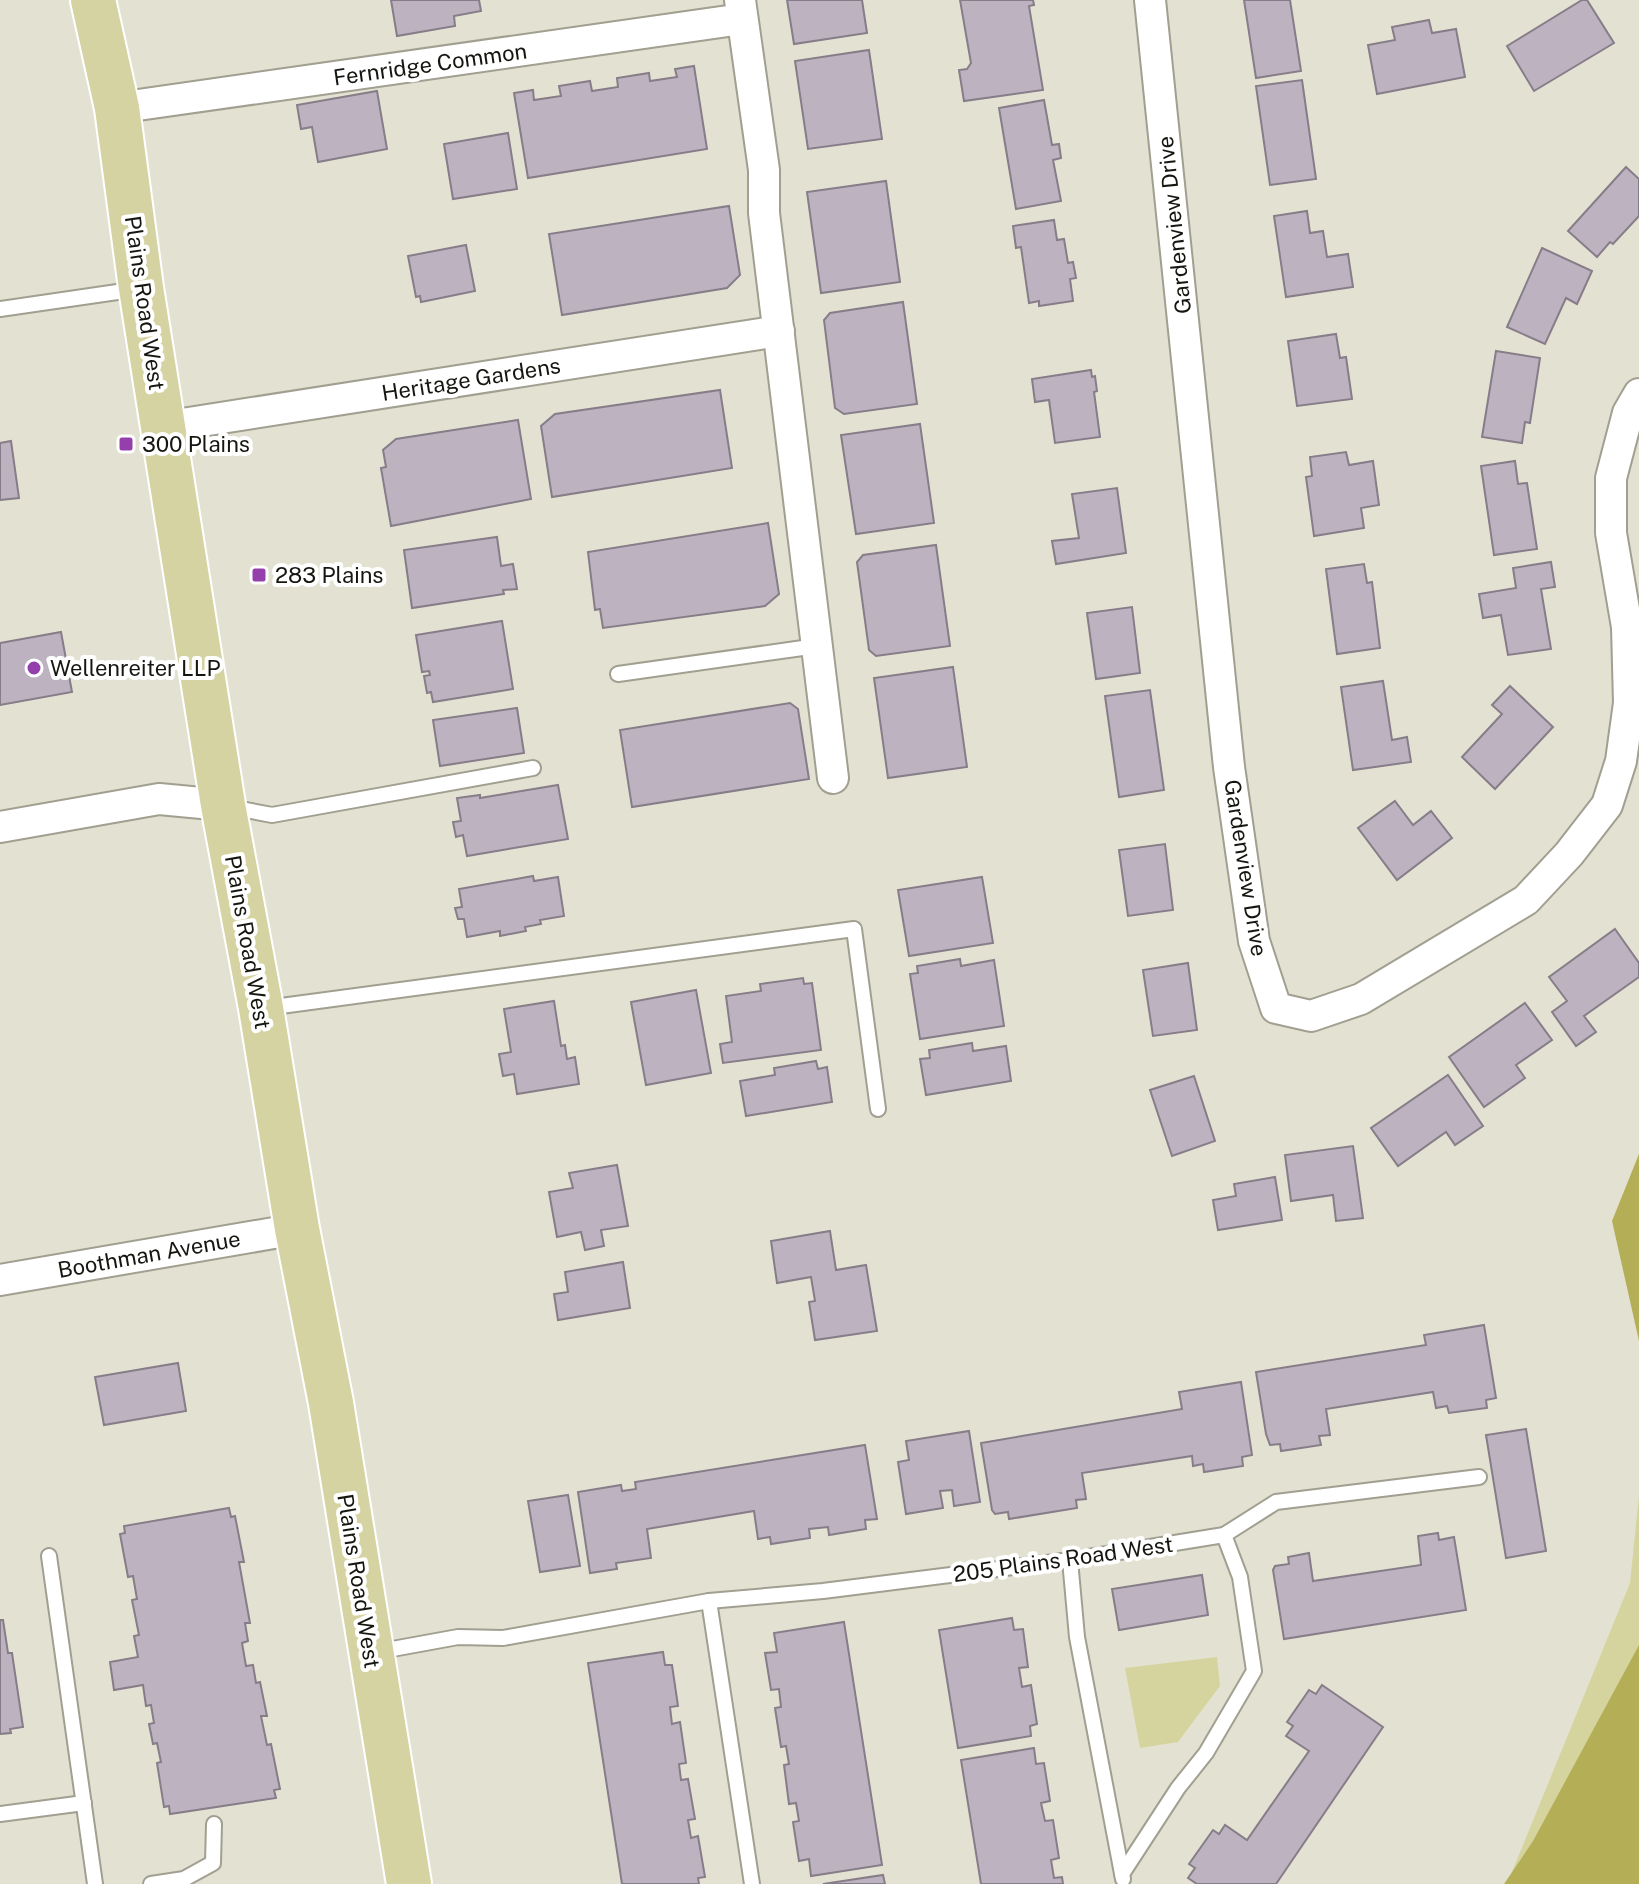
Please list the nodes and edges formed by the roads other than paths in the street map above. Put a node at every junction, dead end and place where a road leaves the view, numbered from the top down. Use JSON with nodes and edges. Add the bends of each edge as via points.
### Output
{"nodes":[{"id":1,"x":93,"y":0,"type":"edge"},
{"id":2,"x":1150,"y":0,"type":"edge"},
{"id":3,"x":741,"y":10,"type":"edge"},
{"id":4,"x":117,"y":108,"type":"junction"},
{"id":5,"x":141,"y":288,"type":"junction"},
{"id":6,"x":0,"y":309,"type":"edge"},
{"id":7,"x":779,"y":331,"type":"junction"},
{"id":8,"x":1639,"y":394,"type":"edge"},
{"id":9,"x":163,"y":427,"type":"junction"},
{"id":10,"x":817,"y":646,"type":"junction"},
{"id":11,"x":618,"y":674,"type":"dead end"},
{"id":12,"x":533,"y":768,"type":"dead end"},
{"id":13,"x":833,"y":778,"type":"dead end"},
{"id":14,"x":223,"y":805,"type":"junction"},
{"id":15,"x":0,"y":827,"type":"edge"},
{"id":16,"x":261,"y":1008,"type":"junction"},
{"id":17,"x":878,"y":1109,"type":"dead end"},
{"id":18,"x":297,"y":1229,"type":"junction"},
{"id":19,"x":0,"y":1280,"type":"edge"},
{"id":20,"x":1479,"y":1477,"type":"dead end"},
{"id":21,"x":1224,"y":1535,"type":"junction"},
{"id":22,"x":49,"y":1556,"type":"dead end"},
{"id":23,"x":1070,"y":1560,"type":"junction"},
{"id":24,"x":709,"y":1601,"type":"junction"},
{"id":25,"x":370,"y":1653,"type":"junction"},
{"id":26,"x":84,"y":1803,"type":"junction"},
{"id":27,"x":0,"y":1814,"type":"edge"},
{"id":28,"x":214,"y":1824,"type":"dead end"},
{"id":29,"x":1123,"y":1879,"type":"edge"},
{"id":30,"x":95,"y":1884,"type":"edge"},
{"id":31,"x":151,"y":1884,"type":"edge"},
{"id":32,"x":409,"y":1884,"type":"edge"},
{"id":33,"x":752,"y":1884,"type":"edge"}],
"edges":[{"from":1,"to":4,"type":"main road","name":"Plains Road West"},
{"from":2,"to":8,"type":"street","name":"Gardenview Drive","via":[[1229,767],[1254,941],[1276,1008],[1311,1016],[1361,999],[1526,900],[1607,805],[1621,761],[1629,703],[1627,627],[1611,533],[1611,478],[1628,413]]},
{"from":3,"to":4,"type":"street","name":"Fernridge Common"},
{"from":3,"to":7,"type":"street","name":"Fernridge Common","via":[[764,170]]},
{"from":4,"to":5,"type":"main road","name":"Plains Road West"},
{"from":5,"to":6,"type":"lane"},
{"from":5,"to":9,"type":"main road","name":"Plains Road West"},
{"from":7,"to":9,"type":"street","name":"Heritage Gardens"},
{"from":7,"to":10,"type":"street"},
{"from":9,"to":14,"type":"main road","name":"Plains Road West"},
{"from":10,"to":11,"type":"lane"},
{"from":10,"to":13,"type":"street"},
{"from":12,"to":14,"type":"lane","via":[[272,815]]},
{"from":14,"to":15,"type":"street","via":[[159,799]]},
{"from":14,"to":16,"type":"main road","name":"Plains Road West"},
{"from":16,"to":17,"type":"lane","via":[[854,929]]},
{"from":16,"to":18,"type":"main road","name":"Plains Road West"},
{"from":18,"to":19,"type":"street","name":"Boothman Avenue"},
{"from":18,"to":25,"type":"main road","name":"Plains Road West"},
{"from":20,"to":21,"type":"lane","name":"205 Plains Road West","via":[[1276,1502]]},
{"from":21,"to":23,"type":"lane","name":"205 Plains Road West"},
{"from":21,"to":29,"type":"lane","via":[[1240,1577],[1254,1671]]},
{"from":22,"to":26,"type":"lane"},
{"from":23,"to":24,"type":"lane","name":"205 Plains Road West"},
{"from":23,"to":29,"type":"lane","via":[[1077,1637]]},
{"from":24,"to":25,"type":"lane","name":"205 Plains Road West","via":[[503,1638],[458,1637]]},
{"from":24,"to":33,"type":"lane"},
{"from":25,"to":32,"type":"main road","name":"Plains Road West"},
{"from":26,"to":27,"type":"lane"},
{"from":26,"to":30,"type":"lane"},
{"from":28,"to":31,"type":"lane","via":[[213,1863],[184,1879]]}]}
